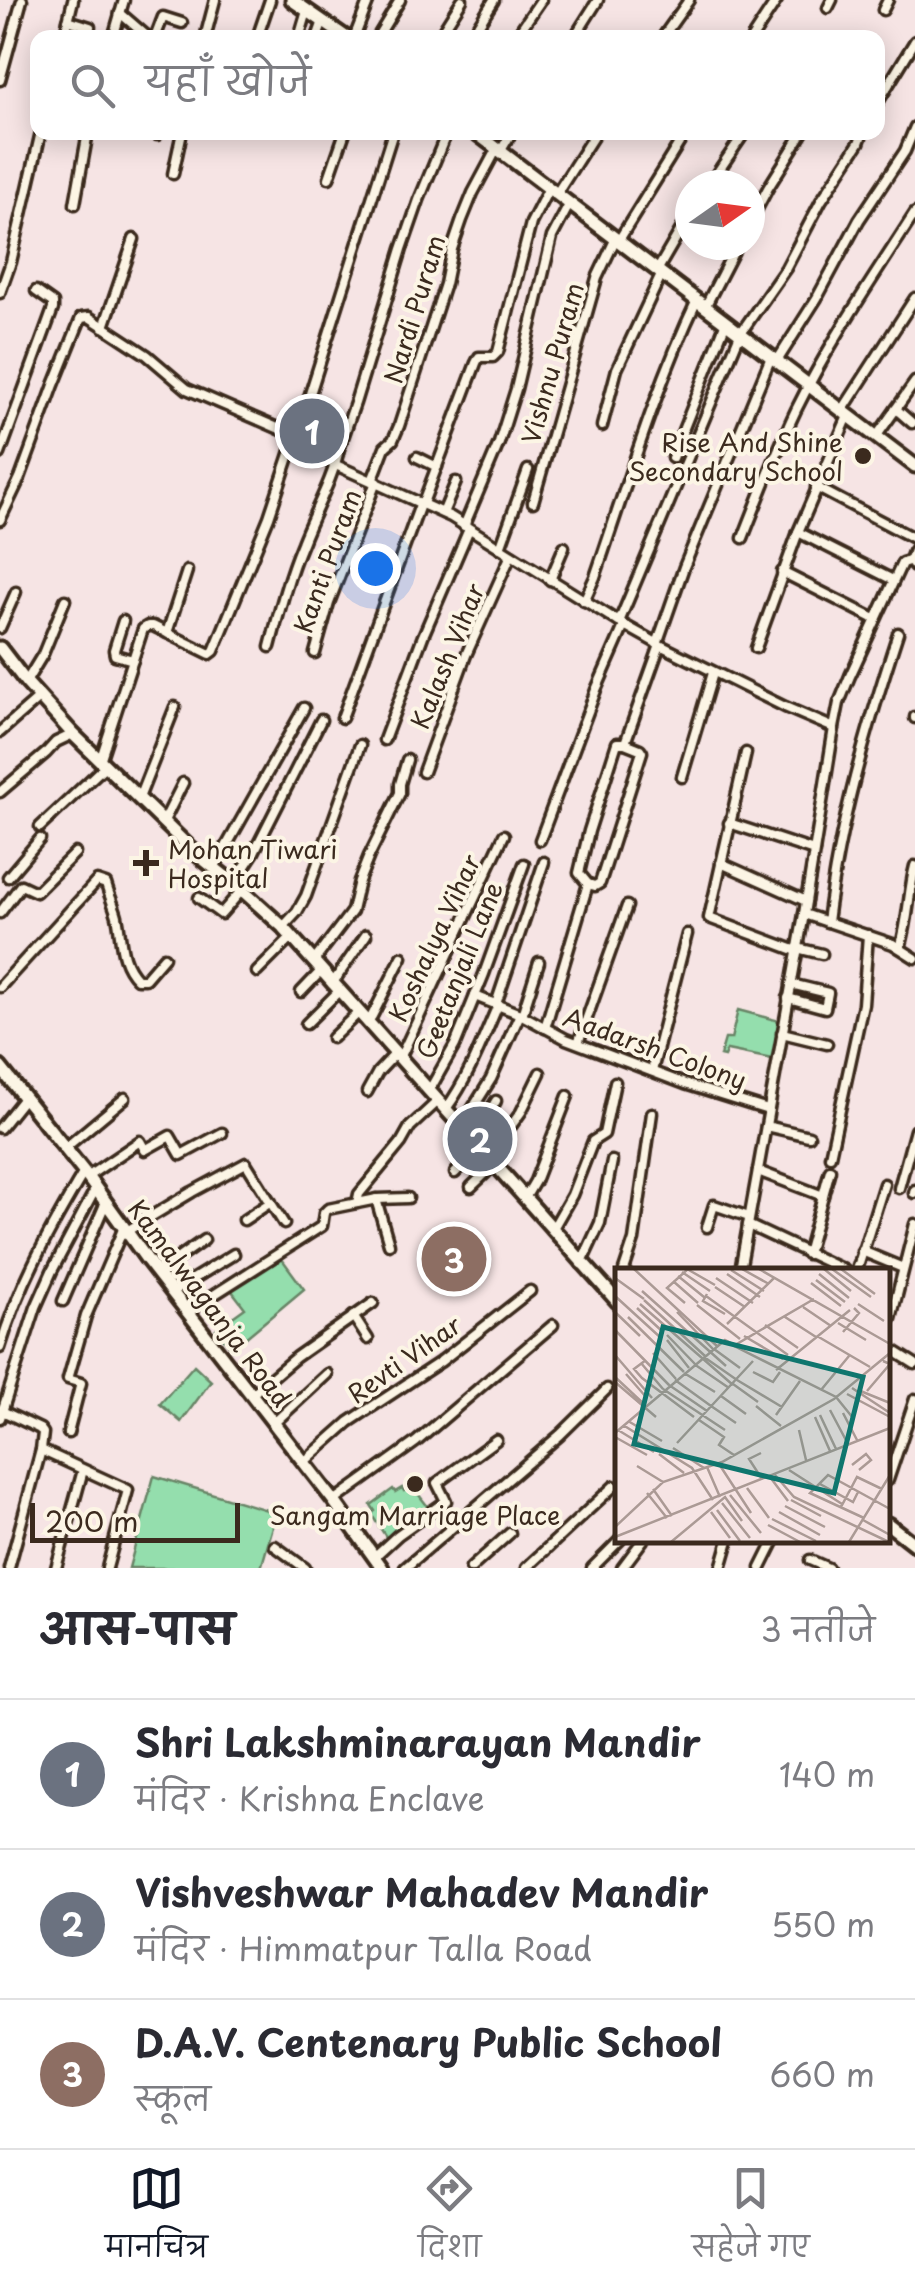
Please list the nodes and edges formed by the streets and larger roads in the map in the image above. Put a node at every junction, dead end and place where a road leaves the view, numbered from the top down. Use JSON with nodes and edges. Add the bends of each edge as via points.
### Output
{"nodes":[{"id":1,"x":22,"y":0,"type":"edge"},
{"id":2,"x":73,"y":0,"type":"edge"},
{"id":3,"x":124,"y":0,"type":"edge"},
{"id":4,"x":216,"y":0,"type":"edge"},
{"id":5,"x":270,"y":0,"type":"edge"},
{"id":6,"x":292,"y":0,"type":"edge"},
{"id":7,"x":369,"y":0,"type":"edge"},
{"id":8,"x":400,"y":0,"type":"edge"},
{"id":9,"x":462,"y":0,"type":"edge"},
{"id":10,"x":494,"y":0,"type":"edge"},
{"id":11,"x":541,"y":0,"type":"edge"},
{"id":12,"x":598,"y":0,"type":"edge"},
{"id":13,"x":690,"y":0,"type":"edge"},
{"id":14,"x":777,"y":0,"type":"edge"},
{"id":15,"x":888,"y":0,"type":"edge"},
{"id":16,"x":309,"y":7,"type":"edge"},
{"id":17,"x":882,"y":10,"type":"dead end"},
{"id":18,"x":120,"y":13,"type":"junction"},
{"id":19,"x":68,"y":20,"type":"junction"},
{"id":20,"x":323,"y":21,"type":"junction"},
{"id":21,"x":182,"y":23,"type":"dead end"},
{"id":22,"x":90,"y":27,"type":"dead end"},
{"id":23,"x":66,"y":30,"type":"edge"},
{"id":24,"x":115,"y":30,"type":"edge"},
{"id":25,"x":142,"y":30,"type":"edge"},
{"id":26,"x":156,"y":30,"type":"edge"},
{"id":27,"x":207,"y":30,"type":"edge"},
{"id":28,"x":260,"y":30,"type":"edge"},
{"id":29,"x":320,"y":30,"type":"edge"},
{"id":30,"x":338,"y":30,"type":"edge"},
{"id":31,"x":355,"y":30,"type":"edge"},
{"id":32,"x":382,"y":30,"type":"edge"},
{"id":33,"x":443,"y":30,"type":"edge"},
{"id":34,"x":475,"y":30,"type":"edge"},
{"id":35,"x":520,"y":30,"type":"edge"},
{"id":36,"x":579,"y":30,"type":"edge"},
{"id":37,"x":668,"y":30,"type":"edge"},
{"id":38,"x":757,"y":30,"type":"edge"},
{"id":39,"x":915,"y":42,"type":"edge"},
{"id":40,"x":0,"y":80,"type":"edge"},
{"id":41,"x":885,"y":91,"type":"edge"},
{"id":42,"x":915,"y":127,"type":"edge"},
{"id":43,"x":40,"y":140,"type":"edge"},
{"id":44,"x":87,"y":140,"type":"edge"},
{"id":45,"x":180,"y":140,"type":"edge"},
{"id":46,"x":342,"y":140,"type":"edge"},
{"id":47,"x":389,"y":140,"type":"edge"},
{"id":48,"x":444,"y":140,"type":"edge"},
{"id":49,"x":485,"y":140,"type":"edge"},
{"id":50,"x":506,"y":140,"type":"edge"},
{"id":51,"x":590,"y":140,"type":"edge"},
{"id":52,"x":681,"y":140,"type":"edge"},
{"id":53,"x":740,"y":140,"type":"edge"},
{"id":54,"x":798,"y":140,"type":"edge"},
{"id":55,"x":860,"y":140,"type":"edge"},
{"id":56,"x":498,"y":151,"type":"junction"},
{"id":57,"x":719,"y":170,"type":"edge"},
{"id":58,"x":172,"y":174,"type":"dead end"},
{"id":59,"x":329,"y":178,"type":"dead end"},
{"id":60,"x":553,"y":191,"type":"junction"},
{"id":61,"x":765,"y":194,"type":"edge"},
{"id":62,"x":570,"y":203,"type":"junction"},
{"id":63,"x":75,"y":204,"type":"dead end"},
{"id":64,"x":915,"y":213,"type":"edge"},
{"id":65,"x":134,"y":238,"type":"dead end"},
{"id":66,"x":617,"y":239,"type":"junction"},
{"id":67,"x":675,"y":242,"type":"edge"},
{"id":68,"x":729,"y":260,"type":"edge"},
{"id":69,"x":660,"y":271,"type":"junction"},
{"id":70,"x":36,"y":291,"type":"dead end"},
{"id":71,"x":0,"y":293,"type":"edge"},
{"id":72,"x":915,"y":298,"type":"edge"},
{"id":73,"x":701,"y":304,"type":"junction"},
{"id":74,"x":726,"y":322,"type":"junction"},
{"id":75,"x":104,"y":327,"type":"junction"},
{"id":76,"x":740,"y":334,"type":"junction"},
{"id":77,"x":774,"y":359,"type":"junction"},
{"id":78,"x":915,"y":382,"type":"edge"},
{"id":79,"x":809,"y":385,"type":"junction"},
{"id":80,"x":309,"y":397,"type":"dead end"},
{"id":81,"x":896,"y":409,"type":"junction"},
{"id":82,"x":845,"y":414,"type":"junction"},
{"id":83,"x":912,"y":423,"type":"dead end"},
{"id":84,"x":602,"y":426,"type":"dead end"},
{"id":85,"x":296,"y":436,"type":"junction"},
{"id":86,"x":876,"y":438,"type":"junction"},
{"id":87,"x":0,"y":454,"type":"edge"},
{"id":88,"x":417,"y":457,"type":"dead end"},
{"id":89,"x":672,"y":458,"type":"dead end"},
{"id":90,"x":336,"y":465,"type":"junction"},
{"id":91,"x":915,"y":466,"type":"edge"},
{"id":92,"x":437,"y":467,"type":"junction"},
{"id":93,"x":528,"y":470,"type":"dead end"},
{"id":94,"x":374,"y":482,"type":"junction"},
{"id":95,"x":456,"y":482,"type":"dead end"},
{"id":96,"x":816,"y":487,"type":"junction"},
{"id":97,"x":422,"y":502,"type":"junction"},
{"id":98,"x":532,"y":502,"type":"dead end"},
{"id":99,"x":442,"y":513,"type":"junction"},
{"id":100,"x":0,"y":520,"type":"edge"},
{"id":101,"x":467,"y":527,"type":"junction"},
{"id":102,"x":798,"y":532,"type":"junction"},
{"id":103,"x":743,"y":538,"type":"dead end"},
{"id":104,"x":915,"y":539,"type":"edge"},
{"id":105,"x":564,"y":547,"type":"dead end"},
{"id":106,"x":500,"y":548,"type":"junction"},
{"id":107,"x":511,"y":555,"type":"junction"},
{"id":108,"x":914,"y":559,"type":"edge"},
{"id":109,"x":187,"y":571,"type":"dead end"},
{"id":110,"x":782,"y":572,"type":"junction"},
{"id":111,"x":550,"y":580,"type":"junction"},
{"id":112,"x":893,"y":580,"type":"junction"},
{"id":113,"x":16,"y":592,"type":"dead end"},
{"id":114,"x":65,"y":600,"type":"dead end"},
{"id":115,"x":584,"y":601,"type":"junction"},
{"id":116,"x":123,"y":620,"type":"dead end"},
{"id":117,"x":875,"y":620,"type":"junction"},
{"id":118,"x":621,"y":624,"type":"junction"},
{"id":119,"x":0,"y":628,"type":"edge"},
{"id":120,"x":167,"y":632,"type":"junction"},
{"id":121,"x":898,"y":633,"type":"dead end"},
{"id":122,"x":659,"y":644,"type":"junction"},
{"id":123,"x":270,"y":647,"type":"dead end"},
{"id":124,"x":0,"y":648,"type":"edge"},
{"id":125,"x":756,"y":648,"type":"dead end"},
{"id":126,"x":315,"y":653,"type":"dead end"},
{"id":127,"x":133,"y":660,"type":"junction"},
{"id":128,"x":4,"y":664,"type":"edge"},
{"id":129,"x":713,"y":673,"type":"junction"},
{"id":130,"x":26,"y":682,"type":"junction"},
{"id":131,"x":40,"y":697,"type":"junction"},
{"id":132,"x":176,"y":707,"type":"dead end"},
{"id":133,"x":304,"y":708,"type":"dead end"},
{"id":134,"x":342,"y":718,"type":"dead end"},
{"id":135,"x":321,"y":720,"type":"dead end"},
{"id":136,"x":834,"y":728,"type":"junction"},
{"id":137,"x":0,"y":732,"type":"edge"},
{"id":138,"x":72,"y":734,"type":"junction"},
{"id":139,"x":384,"y":740,"type":"dead end"},
{"id":140,"x":625,"y":743,"type":"junction"},
{"id":141,"x":360,"y":744,"type":"dead end"},
{"id":142,"x":746,"y":753,"type":"dead end"},
{"id":143,"x":407,"y":760,"type":"dead end"},
{"id":144,"x":103,"y":763,"type":"junction"},
{"id":145,"x":423,"y":772,"type":"dead end"},
{"id":146,"x":682,"y":777,"type":"dead end"},
{"id":147,"x":183,"y":782,"type":"dead end"},
{"id":148,"x":0,"y":792,"type":"edge"},
{"id":149,"x":139,"y":798,"type":"junction"},
{"id":150,"x":163,"y":823,"type":"junction"},
{"id":151,"x":729,"y":823,"type":"junction"},
{"id":152,"x":40,"y":827,"type":"dead end"},
{"id":153,"x":504,"y":835,"type":"dead end"},
{"id":154,"x":40,"y":838,"type":"dead end"},
{"id":155,"x":540,"y":840,"type":"dead end"},
{"id":156,"x":814,"y":850,"type":"junction"},
{"id":157,"x":75,"y":853,"type":"dead end"},
{"id":158,"x":544,"y":862,"type":"dead end"},
{"id":159,"x":720,"y":863,"type":"junction"},
{"id":160,"x":524,"y":864,"type":"dead end"},
{"id":161,"x":915,"y":866,"type":"edge"},
{"id":162,"x":214,"y":868,"type":"junction"},
{"id":163,"x":4,"y":874,"type":"edge"},
{"id":164,"x":588,"y":884,"type":"junction"},
{"id":165,"x":21,"y":885,"type":"junction"},
{"id":166,"x":238,"y":886,"type":"junction"},
{"id":167,"x":198,"y":898,"type":"dead end"},
{"id":168,"x":806,"y":902,"type":"junction"},
{"id":169,"x":627,"y":906,"type":"dead end"},
{"id":170,"x":0,"y":914,"type":"edge"},
{"id":171,"x":804,"y":914,"type":"junction"},
{"id":172,"x":827,"y":922,"type":"junction"},
{"id":173,"x":287,"y":932,"type":"junction"},
{"id":174,"x":687,"y":934,"type":"dead end"},
{"id":175,"x":366,"y":935,"type":"dead end"},
{"id":176,"x":868,"y":935,"type":"junction"},
{"id":177,"x":900,"y":948,"type":"junction"},
{"id":178,"x":797,"y":949,"type":"junction"},
{"id":179,"x":822,"y":954,"type":"dead end"},
{"id":180,"x":164,"y":957,"type":"dead end"},
{"id":181,"x":402,"y":957,"type":"dead end"},
{"id":182,"x":915,"y":958,"type":"edge"},
{"id":183,"x":539,"y":962,"type":"dead end"},
{"id":184,"x":318,"y":966,"type":"junction"},
{"id":185,"x":257,"y":972,"type":"dead end"},
{"id":186,"x":791,"y":984,"type":"junction"},
{"id":187,"x":0,"y":987,"type":"edge"},
{"id":188,"x":336,"y":987,"type":"junction"},
{"id":189,"x":301,"y":992,"type":"dead end"},
{"id":190,"x":476,"y":996,"type":"junction"},
{"id":191,"x":788,"y":998,"type":"junction"},
{"id":192,"x":497,"y":1005,"type":"junction"},
{"id":193,"x":521,"y":1014,"type":"junction"},
{"id":194,"x":362,"y":1018,"type":"junction"},
{"id":195,"x":306,"y":1024,"type":"dead end"},
{"id":196,"x":545,"y":1028,"type":"junction"},
{"id":197,"x":782,"y":1033,"type":"junction"},
{"id":198,"x":332,"y":1038,"type":"dead end"},
{"id":199,"x":578,"y":1043,"type":"junction"},
{"id":200,"x":827,"y":1044,"type":"dead end"},
{"id":201,"x":398,"y":1056,"type":"junction"},
{"id":202,"x":0,"y":1069,"type":"edge"},
{"id":203,"x":652,"y":1071,"type":"junction"},
{"id":204,"x":540,"y":1073,"type":"dead end"},
{"id":205,"x":615,"y":1082,"type":"dead end"},
{"id":206,"x":367,"y":1092,"type":"dead end"},
{"id":207,"x":568,"y":1096,"type":"dead end"},
{"id":208,"x":24,"y":1098,"type":"junction"},
{"id":209,"x":125,"y":1098,"type":"dead end"},
{"id":210,"x":438,"y":1100,"type":"junction"},
{"id":211,"x":496,"y":1101,"type":"dead end"},
{"id":212,"x":768,"y":1110,"type":"junction"},
{"id":213,"x":652,"y":1112,"type":"dead end"},
{"id":214,"x":766,"y":1126,"type":"junction"},
{"id":215,"x":461,"y":1127,"type":"junction"},
{"id":216,"x":0,"y":1128,"type":"edge"},
{"id":217,"x":915,"y":1130,"type":"edge"},
{"id":218,"x":222,"y":1133,"type":"dead end"},
{"id":219,"x":809,"y":1136,"type":"dead end"},
{"id":220,"x":64,"y":1148,"type":"junction"},
{"id":221,"x":484,"y":1152,"type":"junction"},
{"id":222,"x":830,"y":1156,"type":"dead end"},
{"id":223,"x":612,"y":1161,"type":"dead end"},
{"id":224,"x":830,"y":1170,"type":"dead end"},
{"id":225,"x":758,"y":1171,"type":"junction"},
{"id":226,"x":455,"y":1174,"type":"dead end"},
{"id":227,"x":89,"y":1179,"type":"junction"},
{"id":228,"x":884,"y":1184,"type":"dead end"},
{"id":229,"x":471,"y":1187,"type":"dead end"},
{"id":230,"x":899,"y":1188,"type":"dead end"},
{"id":231,"x":824,"y":1196,"type":"junction"},
{"id":232,"x":408,"y":1198,"type":"dead end"},
{"id":233,"x":524,"y":1198,"type":"junction"},
{"id":234,"x":358,"y":1199,"type":"junction"},
{"id":235,"x":376,"y":1199,"type":"junction"},
{"id":236,"x":106,"y":1202,"type":"junction"},
{"id":237,"x":271,"y":1202,"type":"junction"},
{"id":238,"x":244,"y":1220,"type":"dead end"},
{"id":239,"x":748,"y":1220,"type":"junction"},
{"id":240,"x":284,"y":1224,"type":"dead end"},
{"id":241,"x":915,"y":1224,"type":"edge"},
{"id":242,"x":707,"y":1227,"type":"dead end"},
{"id":243,"x":126,"y":1229,"type":"junction"},
{"id":244,"x":552,"y":1230,"type":"junction"},
{"id":245,"x":204,"y":1240,"type":"dead end"},
{"id":246,"x":389,"y":1244,"type":"dead end"},
{"id":247,"x":862,"y":1250,"type":"junction"},
{"id":248,"x":234,"y":1254,"type":"dead end"},
{"id":249,"x":807,"y":1254,"type":"junction"},
{"id":250,"x":581,"y":1264,"type":"junction"},
{"id":251,"x":625,"y":1268,"type":"edge"},
{"id":252,"x":740,"y":1268,"type":"edge"},
{"id":253,"x":839,"y":1268,"type":"edge"},
{"id":254,"x":857,"y":1268,"type":"edge"},
{"id":255,"x":903,"y":1268,"type":"junction"},
{"id":256,"x":157,"y":1273,"type":"junction"},
{"id":257,"x":530,"y":1291,"type":"dead end"},
{"id":258,"x":172,"y":1292,"type":"junction"},
{"id":259,"x":615,"y":1294,"type":"edge"},
{"id":260,"x":64,"y":1301,"type":"dead end"},
{"id":261,"x":373,"y":1303,"type":"dead end"},
{"id":262,"x":186,"y":1312,"type":"junction"},
{"id":263,"x":352,"y":1316,"type":"junction"},
{"id":264,"x":891,"y":1319,"type":"dead end"},
{"id":265,"x":553,"y":1325,"type":"dead end"},
{"id":266,"x":368,"y":1339,"type":"dead end"},
{"id":267,"x":0,"y":1348,"type":"edge"},
{"id":268,"x":890,"y":1352,"type":"edge"},
{"id":269,"x":915,"y":1364,"type":"edge"},
{"id":270,"x":327,"y":1374,"type":"dead end"},
{"id":271,"x":607,"y":1389,"type":"dead end"},
{"id":272,"x":251,"y":1395,"type":"junction"},
{"id":273,"x":915,"y":1399,"type":"edge"},
{"id":274,"x":1,"y":1413,"type":"edge"},
{"id":275,"x":274,"y":1423,"type":"junction"},
{"id":276,"x":68,"y":1432,"type":"dead end"},
{"id":277,"x":496,"y":1440,"type":"dead end"},
{"id":278,"x":41,"y":1450,"type":"junction"},
{"id":279,"x":304,"y":1462,"type":"junction"},
{"id":280,"x":83,"y":1470,"type":"junction"},
{"id":281,"x":890,"y":1474,"type":"edge"},
{"id":282,"x":614,"y":1486,"type":"dead end"},
{"id":283,"x":334,"y":1501,"type":"junction"},
{"id":284,"x":890,"y":1526,"type":"edge"},
{"id":285,"x":510,"y":1532,"type":"dead end"},
{"id":286,"x":616,"y":1543,"type":"edge"},
{"id":287,"x":641,"y":1543,"type":"edge"},
{"id":288,"x":728,"y":1543,"type":"edge"},
{"id":289,"x":774,"y":1543,"type":"edge"},
{"id":290,"x":915,"y":1545,"type":"edge"},
{"id":291,"x":275,"y":1546,"type":"dead end"},
{"id":292,"x":374,"y":1556,"type":"junction"},
{"id":293,"x":810,"y":1560,"type":"dead end"},
{"id":294,"x":588,"y":1566,"type":"edge"},
{"id":295,"x":9,"y":1568,"type":"edge"},
{"id":296,"x":56,"y":1568,"type":"edge"},
{"id":297,"x":107,"y":1568,"type":"edge"},
{"id":298,"x":305,"y":1568,"type":"edge"},
{"id":299,"x":382,"y":1568,"type":"edge"},
{"id":300,"x":404,"y":1568,"type":"edge"},
{"id":301,"x":471,"y":1568,"type":"edge"},
{"id":302,"x":526,"y":1568,"type":"edge"},
{"id":303,"x":622,"y":1568,"type":"edge"},
{"id":304,"x":721,"y":1568,"type":"edge"},
{"id":305,"x":762,"y":1568,"type":"edge"},
{"id":306,"x":828,"y":1568,"type":"edge"}],
"edges":[{"from":1,"to":40,"type":"street"},
{"from":2,"to":19,"type":"street"},
{"from":3,"to":18,"type":"street"},
{"from":4,"to":27,"type":"street"},
{"from":5,"to":28,"type":"street"},
{"from":6,"to":16,"type":"street"},
{"from":7,"to":31,"type":"street"},
{"from":8,"to":32,"type":"street"},
{"from":9,"to":33,"type":"street"},
{"from":10,"to":34,"type":"street"},
{"from":11,"to":35,"type":"street"},
{"from":12,"to":36,"type":"street"},
{"from":13,"to":37,"type":"street"},
{"from":14,"to":38,"type":"street"},
{"from":15,"to":17,"type":"street"},
{"from":16,"to":20,"type":"street"},
{"from":18,"to":24,"type":"street"},
{"from":18,"to":25,"type":"street"},
{"from":19,"to":22,"type":"street"},
{"from":19,"to":23,"type":"street"},
{"from":20,"to":29,"type":"street"},
{"from":20,"to":30,"type":"street"},
{"from":21,"to":26,"type":"street","via":[[163,17]]},
{"from":39,"to":41,"type":"street"},
{"from":42,"to":77,"type":"street","via":[[818,298]]},
{"from":43,"to":71,"type":"street"},
{"from":44,"to":63,"type":"street"},
{"from":45,"to":58,"type":"street"},
{"from":46,"to":59,"type":"street"},
{"from":47,"to":80,"type":"street"},
{"from":48,"to":90,"type":"street","via":[[402,248]]},
{"from":49,"to":56,"type":"street"},
{"from":50,"to":56,"type":"street","name":"Nardi Puram"},
{"from":51,"to":60,"type":"street"},
{"from":52,"to":66,"type":"street","name":"Vishnu Puram"},
{"from":53,"to":57,"type":"street"},
{"from":54,"to":61,"type":"street"},
{"from":55,"to":76,"type":"street"},
{"from":56,"to":60,"type":"street"},
{"from":56,"to":94,"type":"street","name":"Nardi Puram","via":[[472,193],[399,426]]},
{"from":60,"to":62,"type":"street"},
{"from":60,"to":92,"type":"street","via":[[531,223],[498,352],[476,363]]},
{"from":62,"to":66,"type":"street"},
{"from":62,"to":101,"type":"street","via":[[550,244],[516,389]]},
{"from":64,"to":79,"type":"street"},
{"from":65,"to":75,"type":"street"},
{"from":66,"to":69,"type":"street"},
{"from":66,"to":98,"type":"street","name":"Vishnu Puram","via":[[591,295]]},
{"from":67,"to":69,"type":"street"},
{"from":68,"to":73,"type":"street"},
{"from":69,"to":73,"type":"street"},
{"from":69,"to":84,"type":"street","via":[[617,369]]},
{"from":70,"to":87,"type":"street","via":[[53,309]]},
{"from":72,"to":82,"type":"street"},
{"from":73,"to":74,"type":"street"},
{"from":73,"to":115,"type":"street","via":[[676,345]]},
{"from":74,"to":76,"type":"street"},
{"from":74,"to":89,"type":"street"},
{"from":75,"to":85,"type":"street","via":[[187,389]]},
{"from":75,"to":100,"type":"street","via":[[81,318]]},
{"from":76,"to":77,"type":"street"},
{"from":76,"to":118,"type":"street"},
{"from":77,"to":79,"type":"street"},
{"from":77,"to":122,"type":"street","via":[[684,567]]},
{"from":78,"to":81,"type":"street"},
{"from":79,"to":82,"type":"street"},
{"from":79,"to":103,"type":"street"},
{"from":81,"to":83,"type":"street"},
{"from":81,"to":86,"type":"street"},
{"from":82,"to":86,"type":"street"},
{"from":82,"to":96,"type":"street"},
{"from":85,"to":90,"type":"street"},
{"from":85,"to":120,"type":"street","via":[[214,651]]},
{"from":86,"to":91,"type":"street"},
{"from":88,"to":92,"type":"street"},
{"from":90,"to":94,"type":"street"},
{"from":90,"to":123,"type":"street","via":[[288,578]]},
{"from":92,"to":97,"type":"street"},
{"from":93,"to":106,"type":"street"},
{"from":94,"to":97,"type":"street"},
{"from":94,"to":126,"type":"street","name":"Kanti Puram"},
{"from":95,"to":99,"type":"street"},
{"from":96,"to":102,"type":"street"},
{"from":96,"to":104,"type":"street"},
{"from":97,"to":99,"type":"street"},
{"from":97,"to":134,"type":"street"},
{"from":99,"to":101,"type":"street"},
{"from":101,"to":106,"type":"street"},
{"from":101,"to":139,"type":"street"},
{"from":102,"to":110,"type":"street"},
{"from":102,"to":112,"type":"street"},
{"from":105,"to":111,"type":"street"},
{"from":106,"to":107,"type":"street"},
{"from":107,"to":111,"type":"street"},
{"from":107,"to":145,"type":"street","name":"Kalash Vihar"},
{"from":108,"to":112,"type":"street","via":[[902,562]]},
{"from":109,"to":120,"type":"street"},
{"from":110,"to":117,"type":"street"},
{"from":110,"to":125,"type":"street"},
{"from":111,"to":115,"type":"street"},
{"from":112,"to":117,"type":"street"},
{"from":113,"to":119,"type":"street"},
{"from":114,"to":130,"type":"street"},
{"from":115,"to":118,"type":"street"},
{"from":116,"to":127,"type":"street","via":[[114,650]]},
{"from":117,"to":136,"type":"street"},
{"from":118,"to":122,"type":"street"},
{"from":118,"to":155,"type":"street"},
{"from":120,"to":127,"type":"street","via":[[143,629]]},
{"from":121,"to":172,"type":"street","via":[[857,770]]},
{"from":122,"to":129,"type":"street"},
{"from":122,"to":140,"type":"street"},
{"from":124,"to":128,"type":"street"},
{"from":127,"to":144,"type":"street"},
{"from":128,"to":130,"type":"street"},
{"from":129,"to":136,"type":"street"},
{"from":129,"to":146,"type":"street"},
{"from":130,"to":131,"type":"street"},
{"from":131,"to":137,"type":"street"},
{"from":131,"to":138,"type":"street"},
{"from":132,"to":149,"type":"street"},
{"from":133,"to":162,"type":"street"},
{"from":135,"to":166,"type":"street"},
{"from":136,"to":156,"type":"street"},
{"from":138,"to":144,"type":"street"},
{"from":138,"to":148,"type":"street"},
{"from":140,"to":164,"type":"street","via":[[617,743],[579,868]]},
{"from":140,"to":164,"type":"street","via":[[642,752],[600,883]]},
{"from":141,"to":173,"type":"street"},
{"from":142,"to":151,"type":"street"},
{"from":143,"to":184,"type":"street","via":[[352,911]]},
{"from":144,"to":149,"type":"street"},
{"from":144,"to":152,"type":"street"},
{"from":147,"to":150,"type":"street"},
{"from":149,"to":150,"type":"street"},
{"from":150,"to":162,"type":"street"},
{"from":151,"to":156,"type":"street"},
{"from":151,"to":159,"type":"street"},
{"from":153,"to":201,"type":"street","name":"Koshalya Vihar"},
{"from":154,"to":163,"type":"street"},
{"from":156,"to":168,"type":"street"},
{"from":157,"to":165,"type":"street","via":[[36,892]]},
{"from":158,"to":192,"type":"street"},
{"from":159,"to":168,"type":"street"},
{"from":159,"to":178,"type":"street","via":[[709,918]]},
{"from":160,"to":190,"type":"street","name":"Geetanjali Lane"},
{"from":161,"to":177,"type":"street"},
{"from":162,"to":166,"type":"street"},
{"from":163,"to":165,"type":"street"},
{"from":164,"to":196,"type":"street"},
{"from":165,"to":170,"type":"street"},
{"from":166,"to":167,"type":"street","via":[[221,914]]},
{"from":166,"to":173,"type":"street"},
{"from":168,"to":171,"type":"street"},
{"from":169,"to":199,"type":"street"},
{"from":171,"to":172,"type":"street"},
{"from":171,"to":178,"type":"street"},
{"from":172,"to":176,"type":"street"},
{"from":173,"to":184,"type":"street"},
{"from":173,"to":185,"type":"street"},
{"from":174,"to":203,"type":"street"},
{"from":175,"to":188,"type":"street"},
{"from":176,"to":177,"type":"street"},
{"from":176,"to":222,"type":"street","via":[[863,1004]]},
{"from":177,"to":182,"type":"street"},
{"from":178,"to":179,"type":"street"},
{"from":178,"to":186,"type":"street"},
{"from":180,"to":187,"type":"street","via":[[144,979],[130,972],[102,880]]},
{"from":181,"to":194,"type":"street","via":[[372,1016]]},
{"from":183,"to":193,"type":"street"},
{"from":184,"to":188,"type":"street"},
{"from":184,"to":189,"type":"street"},
{"from":186,"to":191,"type":"street"},
{"from":186,"to":191,"type":"street","via":[[828,993],[824,1008]]},
{"from":188,"to":194,"type":"street"},
{"from":188,"to":195,"type":"street"},
{"from":190,"to":192,"type":"street","name":"Aadarsh Colony"},
{"from":190,"to":210,"type":"street","name":"Geetanjali Lane"},
{"from":191,"to":197,"type":"street"},
{"from":192,"to":193,"type":"street","name":"Aadarsh Colony"},
{"from":192,"to":210,"type":"street","via":[[460,1090]]},
{"from":193,"to":196,"type":"street","name":"Aadarsh Colony"},
{"from":193,"to":215,"type":"street"},
{"from":194,"to":198,"type":"street"},
{"from":194,"to":201,"type":"street"},
{"from":196,"to":199,"type":"street","name":"Aadarsh Colony"},
{"from":197,"to":200,"type":"street"},
{"from":197,"to":212,"type":"street"},
{"from":199,"to":203,"type":"street","name":"Aadarsh Colony"},
{"from":201,"to":206,"type":"street","name":"Koshalya Vihar"},
{"from":201,"to":210,"type":"street"},
{"from":202,"to":208,"type":"street","name":"Kamalwaganja Road"},
{"from":203,"to":212,"type":"street","name":"Aadarsh Colony"},
{"from":204,"to":221,"type":"street","via":[[521,1112]]},
{"from":205,"to":244,"type":"street","via":[[604,1134],[593,1142]]},
{"from":207,"to":233,"type":"street"},
{"from":208,"to":216,"type":"street"},
{"from":208,"to":220,"type":"street","name":"Kamalwaganja Road"},
{"from":209,"to":220,"type":"street"},
{"from":210,"to":215,"type":"street"},
{"from":210,"to":234,"type":"street"},
{"from":211,"to":221,"type":"street"},
{"from":212,"to":214,"type":"street"},
{"from":213,"to":251,"type":"street"},
{"from":214,"to":219,"type":"street"},
{"from":214,"to":225,"type":"street"},
{"from":215,"to":221,"type":"street"},
{"from":217,"to":230,"type":"street"},
{"from":218,"to":227,"type":"street","via":[[182,1155],[170,1136],[146,1150],[140,1140]]},
{"from":220,"to":227,"type":"street","name":"Kamalwaganja Road"},
{"from":221,"to":226,"type":"street"},
{"from":221,"to":229,"type":"street"},
{"from":221,"to":233,"type":"street"},
{"from":223,"to":250,"type":"street","via":[[600,1223]]},
{"from":224,"to":231,"type":"street"},
{"from":225,"to":231,"type":"street"},
{"from":225,"to":239,"type":"street"},
{"from":227,"to":236,"type":"street","name":"Kamalwaganja Road"},
{"from":227,"to":267,"type":"street","via":[[55,1221]]},
{"from":227,"to":274,"type":"street"},
{"from":228,"to":247,"type":"street"},
{"from":231,"to":249,"type":"street"},
{"from":232,"to":235,"type":"street"},
{"from":233,"to":244,"type":"street"},
{"from":234,"to":235,"type":"street"},
{"from":234,"to":262,"type":"street","via":[[328,1209],[322,1226]]},
{"from":235,"to":246,"type":"street"},
{"from":236,"to":243,"type":"street","name":"Kamalwaganja Road"},
{"from":236,"to":260,"type":"street"},
{"from":237,"to":238,"type":"street"},
{"from":237,"to":240,"type":"street"},
{"from":237,"to":243,"type":"street","via":[[246,1163]]},
{"from":239,"to":242,"type":"street","via":[[714,1206]]},
{"from":239,"to":249,"type":"street"},
{"from":239,"to":252,"type":"street"},
{"from":241,"to":255,"type":"street"},
{"from":243,"to":256,"type":"street","name":"Kamalwaganja Road"},
{"from":243,"to":276,"type":"street","via":[[86,1316],[68,1380],[82,1383]]},
{"from":244,"to":250,"type":"street"},
{"from":245,"to":256,"type":"street"},
{"from":247,"to":254,"type":"street"},
{"from":247,"to":255,"type":"street"},
{"from":248,"to":258,"type":"street"},
{"from":249,"to":253,"type":"street"},
{"from":250,"to":259,"type":"street"},
{"from":255,"to":264,"type":"street"},
{"from":256,"to":258,"type":"street","name":"Kamalwaganja Road"},
{"from":257,"to":279,"type":"street","name":"Revti Vihar"},
{"from":258,"to":262,"type":"street","name":"Kamalwaganja Road"},
{"from":261,"to":263,"type":"street"},
{"from":262,"to":272,"type":"street","name":"Kamalwaganja Road"},
{"from":263,"to":266,"type":"street"},
{"from":263,"to":272,"type":"street"},
{"from":265,"to":283,"type":"street","via":[[416,1442]]},
{"from":268,"to":269,"type":"street"},
{"from":270,"to":275,"type":"street"},
{"from":271,"to":300,"type":"street"},
{"from":272,"to":275,"type":"street","name":"Kamalwaganja Road"},
{"from":273,"to":281,"type":"street"},
{"from":274,"to":278,"type":"street","via":[[40,1429]]},
{"from":275,"to":279,"type":"street","name":"Kamalwaganja Road"},
{"from":277,"to":292,"type":"street","via":[[437,1483],[445,1501]]},
{"from":278,"to":280,"type":"street"},
{"from":278,"to":295,"type":"street"},
{"from":279,"to":283,"type":"street","name":"Kamalwaganja Road"},
{"from":280,"to":296,"type":"street"},
{"from":280,"to":297,"type":"street","via":[[128,1490]]},
{"from":282,"to":302,"type":"street"},
{"from":283,"to":292,"type":"street","name":"Kamalwaganja Road"},
{"from":284,"to":290,"type":"street"},
{"from":285,"to":301,"type":"street"},
{"from":286,"to":294,"type":"street"},
{"from":287,"to":303,"type":"street"},
{"from":288,"to":304,"type":"street"},
{"from":289,"to":305,"type":"street"},
{"from":291,"to":298,"type":"street"},
{"from":292,"to":299,"type":"street","name":"Kamalwaganja Road"},
{"from":293,"to":306,"type":"street"}]}
